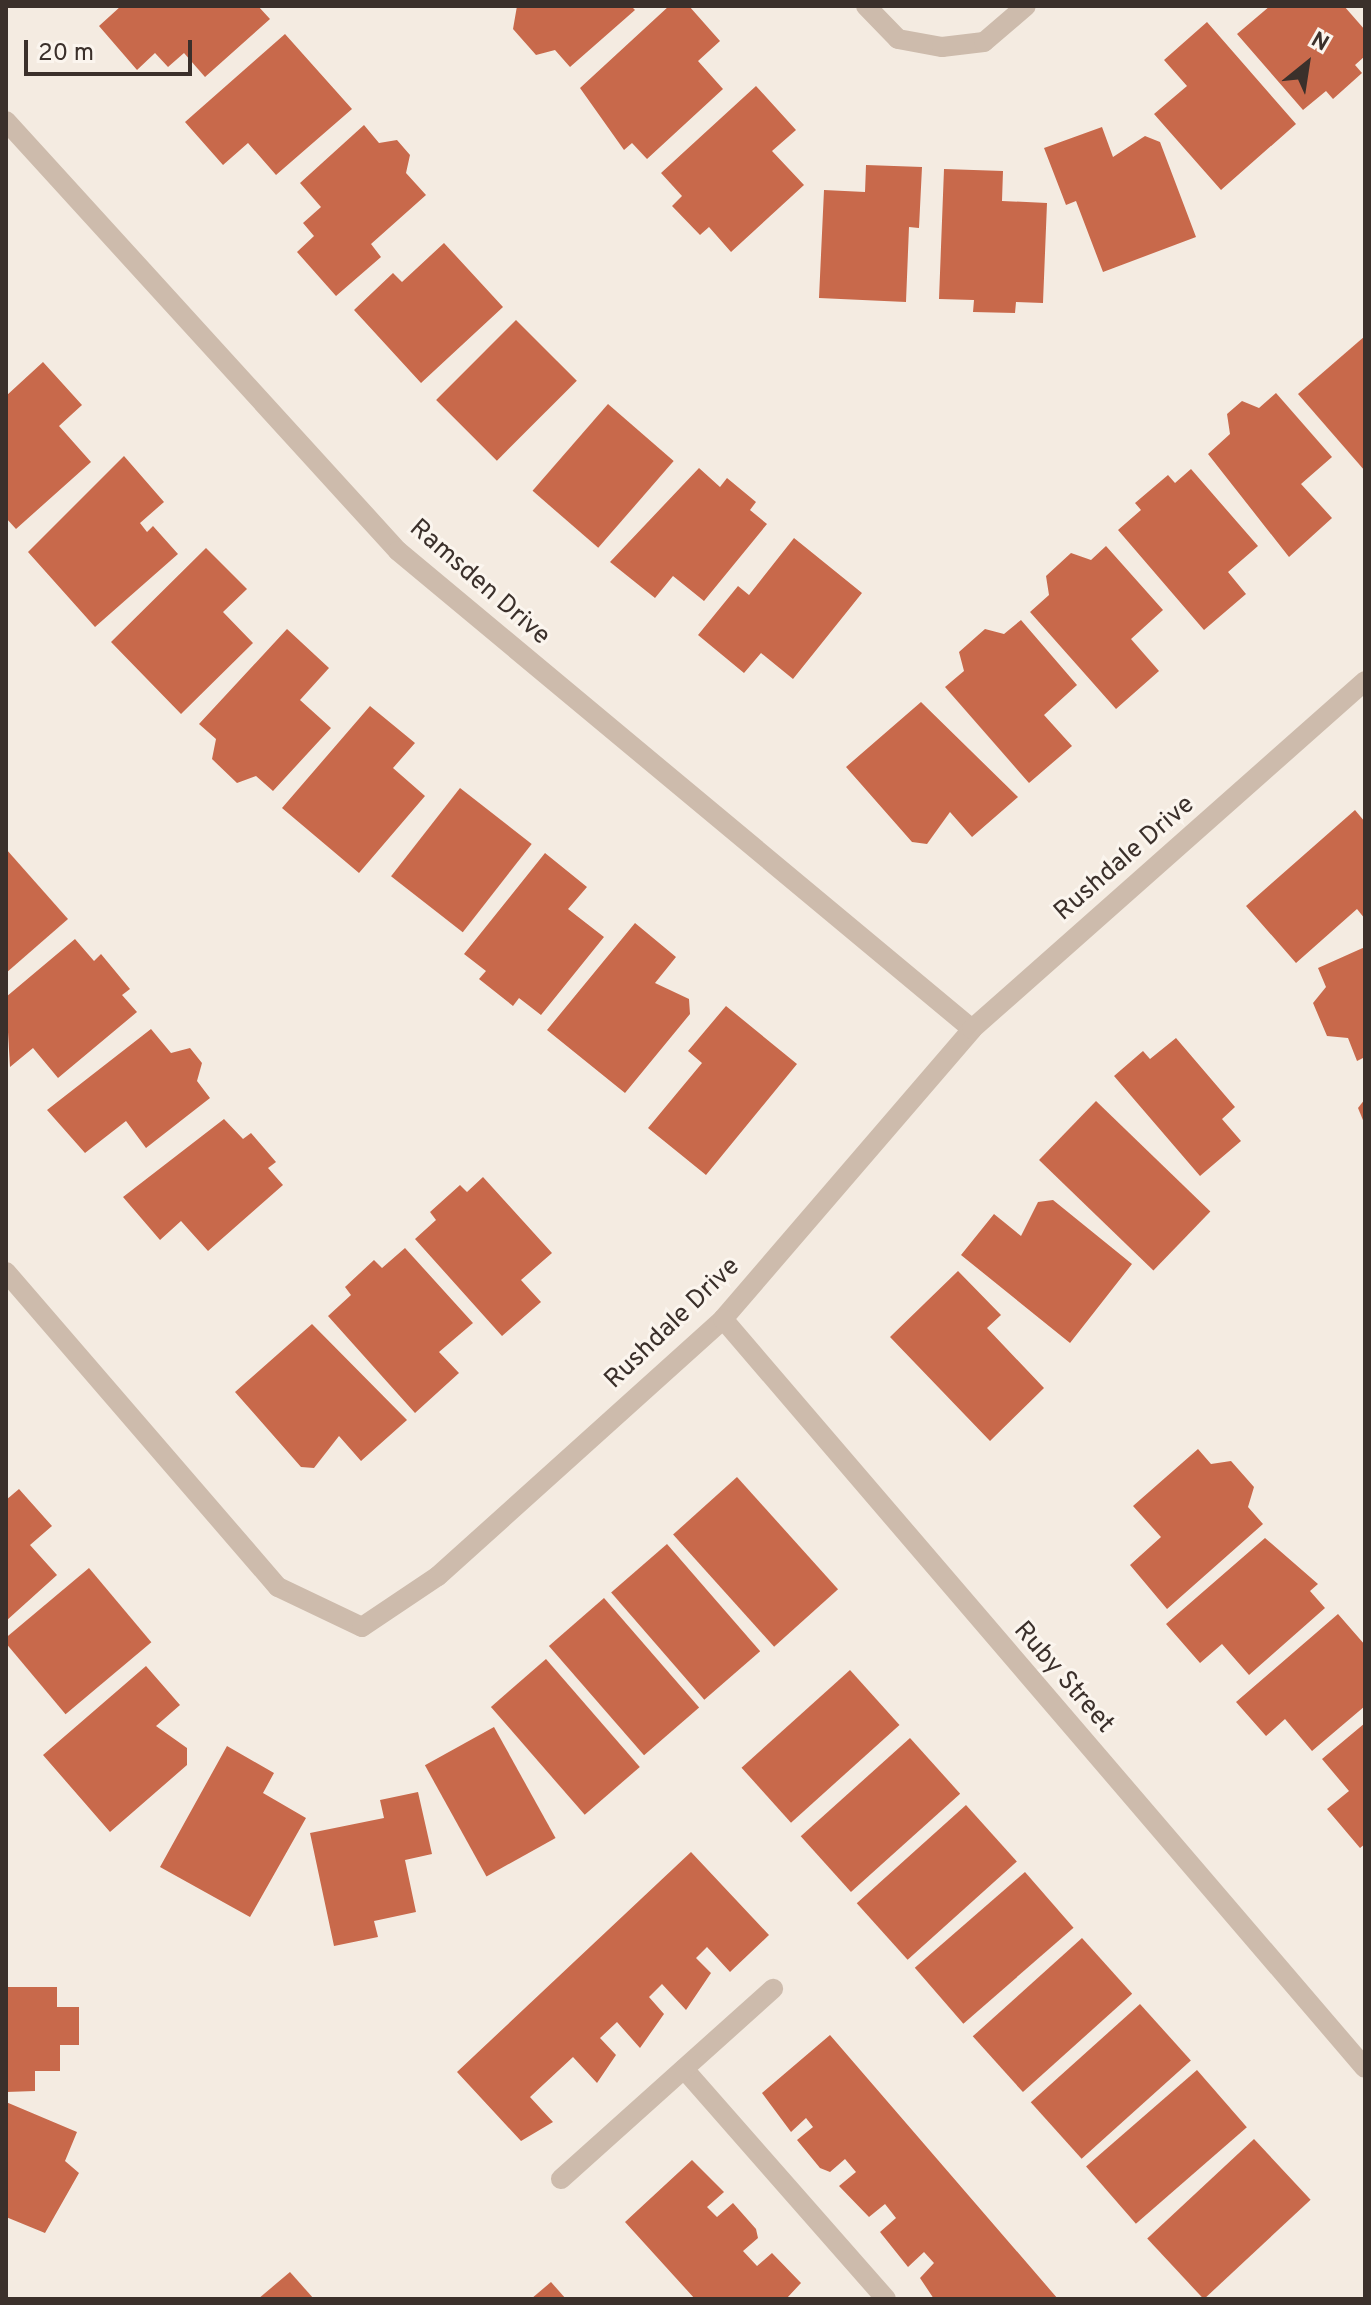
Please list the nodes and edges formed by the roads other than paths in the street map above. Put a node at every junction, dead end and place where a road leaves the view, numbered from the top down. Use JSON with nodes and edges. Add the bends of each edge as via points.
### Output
{"nodes":[{"id":1,"x":866,"y":6,"type":"edge"},
{"id":2,"x":1026,"y":6,"type":"edge"},
{"id":3,"x":6,"y":121,"type":"edge"},
{"id":4,"x":1365,"y":681,"type":"edge"},
{"id":5,"x":972,"y":1029,"type":"junction"},
{"id":6,"x":6,"y":1272,"type":"edge"},
{"id":7,"x":723,"y":1319,"type":"junction"},
{"id":8,"x":773,"y":1989,"type":"dead end"},
{"id":9,"x":1365,"y":2068,"type":"edge"},
{"id":10,"x":684,"y":2069,"type":"junction"},
{"id":11,"x":561,"y":2179,"type":"dead end"},
{"id":12,"x":886,"y":2299,"type":"edge"}],
"edges":[{"from":1,"to":2,"type":"street","via":[[898,39],[942,47],[984,42]]},
{"from":3,"to":5,"type":"street","name":"Ramsden Drive","via":[[398,551]]},
{"from":4,"to":5,"type":"street","name":"Rushdale Drive"},
{"from":5,"to":7,"type":"street","name":"Rushdale Drive"},
{"from":6,"to":7,"type":"street","name":"Rushdale Drive","via":[[278,1587],[362,1627],[438,1576]]},
{"from":7,"to":9,"type":"street","name":"Ruby Street"},
{"from":8,"to":10,"type":"street"},
{"from":10,"to":11,"type":"street"},
{"from":10,"to":12,"type":"street"}]}
